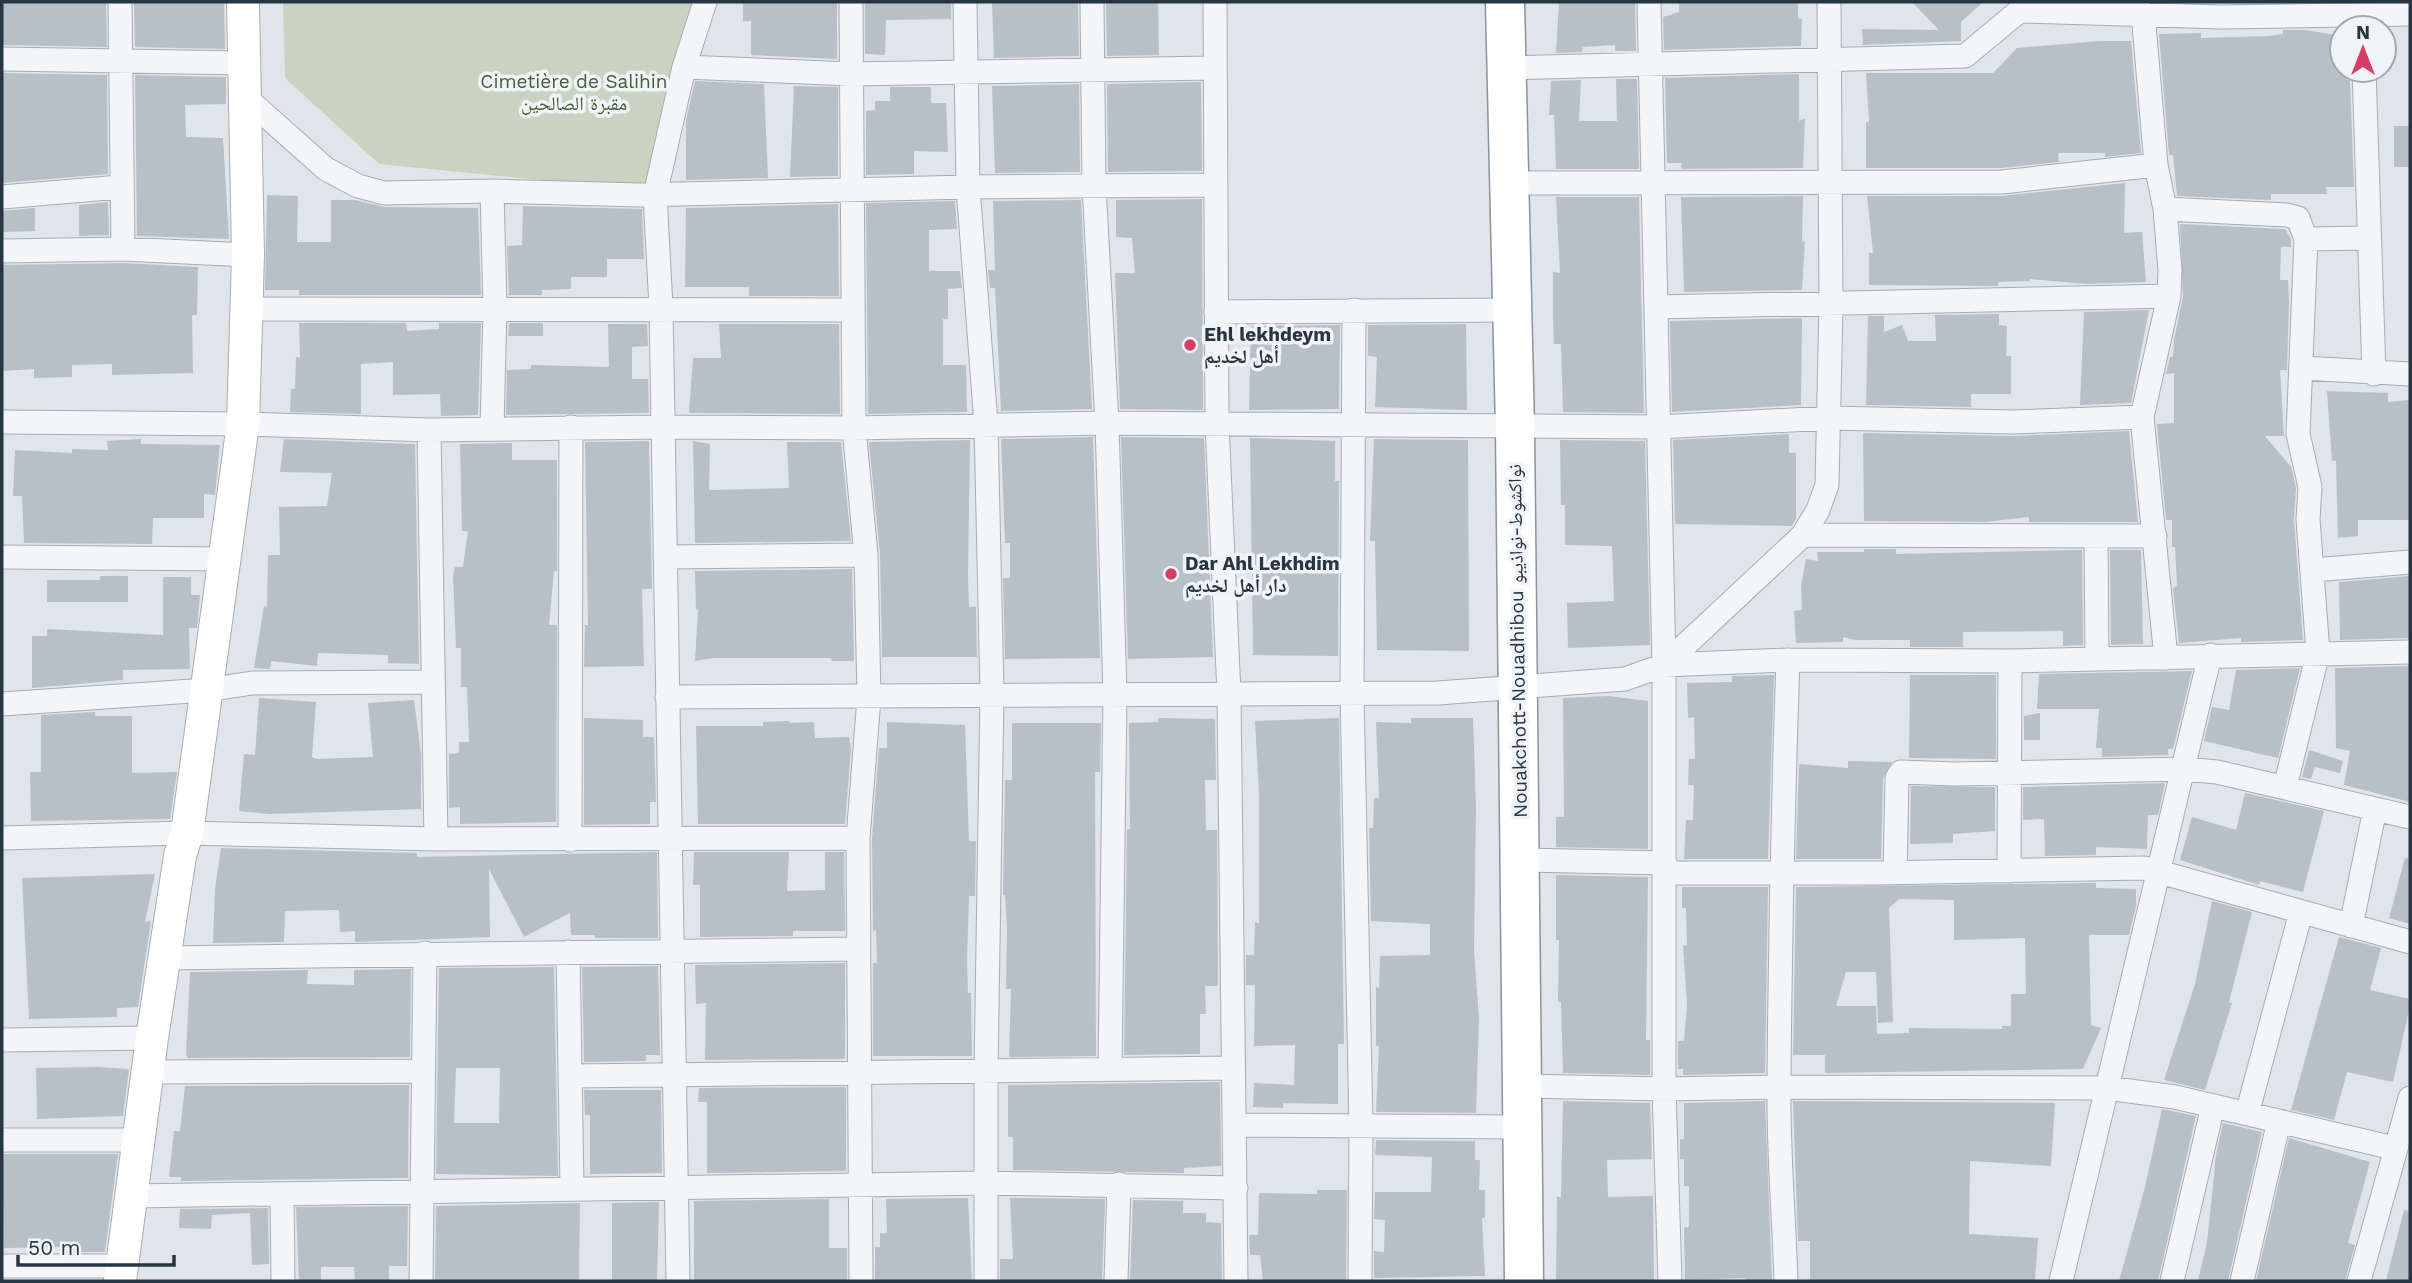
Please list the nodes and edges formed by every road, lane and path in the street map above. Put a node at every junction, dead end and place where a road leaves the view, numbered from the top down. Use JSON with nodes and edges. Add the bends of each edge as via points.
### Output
{"nodes":[{"id":1,"x":120,"y":2,"type":"edge"},
{"id":2,"x":243,"y":2,"type":"edge"},
{"id":3,"x":705,"y":2,"type":"edge"},
{"id":4,"x":851,"y":2,"type":"edge"},
{"id":5,"x":965,"y":2,"type":"edge"},
{"id":6,"x":1092,"y":2,"type":"edge"},
{"id":7,"x":1214,"y":2,"type":"edge"},
{"id":8,"x":1505,"y":2,"type":"edge"},
{"id":9,"x":1649,"y":2,"type":"edge"},
{"id":10,"x":1829,"y":2,"type":"edge"},
{"id":11,"x":2026,"y":6,"type":"edge"},
{"id":12,"x":2190,"y":9,"type":"edge"},
{"id":13,"x":2143,"y":13,"type":"junction"},
{"id":14,"x":2328,"y":19,"type":"edge"},
{"id":15,"x":2,"y":60,"type":"edge"},
{"id":16,"x":120,"y":61,"type":"junction"},
{"id":17,"x":1831,"y":61,"type":"junction"},
{"id":18,"x":244,"y":63,"type":"junction"},
{"id":19,"x":1650,"y":66,"type":"junction"},
{"id":20,"x":684,"y":67,"type":"junction"},
{"id":21,"x":1093,"y":68,"type":"junction"},
{"id":22,"x":1213,"y":68,"type":"junction"},
{"id":23,"x":1506,"y":68,"type":"junction"},
{"id":24,"x":966,"y":70,"type":"junction"},
{"id":25,"x":851,"y":74,"type":"junction"},
{"id":26,"x":2364,"y":84,"type":"edge"},
{"id":27,"x":244,"y":96,"type":"junction"},
{"id":28,"x":2156,"y":165,"type":"junction"},
{"id":29,"x":1651,"y":182,"type":"junction"},
{"id":30,"x":1829,"y":182,"type":"junction"},
{"id":31,"x":1509,"y":183,"type":"junction"},
{"id":32,"x":1214,"y":185,"type":"junction"},
{"id":33,"x":1094,"y":186,"type":"junction"},
{"id":34,"x":120,"y":187,"type":"junction"},
{"id":35,"x":968,"y":187,"type":"junction"},
{"id":36,"x":492,"y":191,"type":"junction"},
{"id":37,"x":852,"y":191,"type":"junction"},
{"id":38,"x":655,"y":195,"type":"junction"},
{"id":39,"x":2,"y":197,"type":"edge"},
{"id":40,"x":2165,"y":209,"type":"junction"},
{"id":41,"x":2370,"y":238,"type":"junction"},
{"id":42,"x":2306,"y":239,"type":"junction"},
{"id":43,"x":123,"y":249,"type":"junction"},
{"id":44,"x":2,"y":251,"type":"edge"},
{"id":45,"x":248,"y":255,"type":"junction"},
{"id":46,"x":2169,"y":296,"type":"junction"},
{"id":47,"x":1831,"y":305,"type":"junction"},
{"id":48,"x":661,"y":307,"type":"junction"},
{"id":49,"x":1656,"y":307,"type":"junction"},
{"id":50,"x":495,"y":308,"type":"junction"},
{"id":51,"x":246,"y":309,"type":"junction"},
{"id":52,"x":853,"y":310,"type":"junction"},
{"id":53,"x":1354,"y":310,"type":"junction"},
{"id":54,"x":1510,"y":310,"type":"junction"},
{"id":55,"x":1216,"y":312,"type":"junction"},
{"id":56,"x":2303,"y":368,"type":"junction"},
{"id":57,"x":2374,"y":374,"type":"junction"},
{"id":58,"x":2410,"y":374,"type":"edge"},
{"id":59,"x":2142,"y":417,"type":"junction"},
{"id":60,"x":1829,"y":418,"type":"junction"},
{"id":61,"x":2,"y":422,"type":"edge"},
{"id":62,"x":1107,"y":423,"type":"junction"},
{"id":63,"x":1217,"y":423,"type":"junction"},
{"id":64,"x":1354,"y":423,"type":"junction"},
{"id":65,"x":243,"y":424,"type":"junction"},
{"id":66,"x":986,"y":425,"type":"junction"},
{"id":67,"x":663,"y":426,"type":"junction"},
{"id":68,"x":571,"y":427,"type":"junction"},
{"id":69,"x":1659,"y":427,"type":"junction"},
{"id":70,"x":492,"y":428,"type":"junction"},
{"id":71,"x":854,"y":428,"type":"junction"},
{"id":72,"x":1515,"y":428,"type":"junction"},
{"id":73,"x":429,"y":430,"type":"junction"},
{"id":74,"x":1803,"y":535,"type":"junction"},
{"id":75,"x":2096,"y":536,"type":"junction"},
{"id":76,"x":2155,"y":536,"type":"junction"},
{"id":77,"x":866,"y":555,"type":"junction"},
{"id":78,"x":2,"y":557,"type":"edge"},
{"id":79,"x":665,"y":557,"type":"junction"},
{"id":80,"x":225,"y":559,"type":"junction"},
{"id":81,"x":2410,"y":562,"type":"edge"},
{"id":82,"x":2314,"y":570,"type":"junction"},
{"id":83,"x":2410,"y":652,"type":"edge"},
{"id":84,"x":2318,"y":653,"type":"junction"},
{"id":85,"x":2210,"y":654,"type":"junction"},
{"id":86,"x":2166,"y":658,"type":"junction"},
{"id":87,"x":2097,"y":659,"type":"junction"},
{"id":88,"x":1788,"y":660,"type":"junction"},
{"id":89,"x":2010,"y":661,"type":"junction"},
{"id":90,"x":1664,"y":665,"type":"junction"},
{"id":91,"x":433,"y":682,"type":"junction"},
{"id":92,"x":1517,"y":689,"type":"junction"},
{"id":93,"x":207,"y":690,"type":"junction"},
{"id":94,"x":992,"y":694,"type":"junction"},
{"id":95,"x":1115,"y":694,"type":"junction"},
{"id":96,"x":1229,"y":694,"type":"junction"},
{"id":97,"x":1352,"y":694,"type":"junction"},
{"id":98,"x":667,"y":697,"type":"junction"},
{"id":99,"x":869,"y":698,"type":"junction"},
{"id":100,"x":2,"y":704,"type":"edge"},
{"id":101,"x":2184,"y":769,"type":"junction"},
{"id":102,"x":2010,"y":772,"type":"junction"},
{"id":103,"x":2285,"y":787,"type":"junction"},
{"id":104,"x":2375,"y":809,"type":"junction"},
{"id":105,"x":2410,"y":817,"type":"edge"},
{"id":106,"x":187,"y":833,"type":"junction"},
{"id":107,"x":2,"y":838,"type":"edge"},
{"id":108,"x":858,"y":838,"type":"junction"},
{"id":109,"x":436,"y":839,"type":"junction"},
{"id":110,"x":570,"y":840,"type":"junction"},
{"id":111,"x":670,"y":840,"type":"junction"},
{"id":112,"x":1521,"y":860,"type":"junction"},
{"id":113,"x":1664,"y":868,"type":"junction"},
{"id":114,"x":2009,"y":871,"type":"junction"},
{"id":115,"x":2158,"y":872,"type":"junction"},
{"id":116,"x":1780,"y":873,"type":"junction"},
{"id":117,"x":1895,"y":873,"type":"junction"},
{"id":118,"x":2301,"y":912,"type":"junction"},
{"id":119,"x":2351,"y":926,"type":"junction"},
{"id":120,"x":2410,"y":942,"type":"edge"},
{"id":121,"x":859,"y":949,"type":"junction"},
{"id":122,"x":672,"y":951,"type":"junction"},
{"id":123,"x":568,"y":952,"type":"junction"},
{"id":124,"x":425,"y":953,"type":"junction"},
{"id":125,"x":165,"y":958,"type":"junction"},
{"id":126,"x":152,"y":1038,"type":"junction"},
{"id":127,"x":2,"y":1040,"type":"edge"},
{"id":128,"x":1110,"y":1068,"type":"junction"},
{"id":129,"x":1233,"y":1068,"type":"junction"},
{"id":130,"x":422,"y":1071,"type":"junction"},
{"id":131,"x":986,"y":1071,"type":"junction"},
{"id":132,"x":148,"y":1072,"type":"junction"},
{"id":133,"x":860,"y":1073,"type":"junction"},
{"id":134,"x":674,"y":1075,"type":"junction"},
{"id":135,"x":571,"y":1076,"type":"junction"},
{"id":136,"x":1521,"y":1086,"type":"junction"},
{"id":137,"x":1779,"y":1087,"type":"junction"},
{"id":138,"x":2107,"y":1088,"type":"junction"},
{"id":139,"x":1664,"y":1089,"type":"junction"},
{"id":140,"x":2410,"y":1098,"type":"edge"},
{"id":141,"x":2213,"y":1106,"type":"junction"},
{"id":142,"x":2247,"y":1114,"type":"junction"},
{"id":143,"x":2279,"y":1121,"type":"junction"},
{"id":144,"x":1234,"y":1125,"type":"junction"},
{"id":145,"x":1361,"y":1126,"type":"junction"},
{"id":146,"x":1520,"y":1127,"type":"junction"},
{"id":147,"x":2407,"y":1127,"type":"edge"},
{"id":148,"x":2,"y":1140,"type":"edge"},
{"id":149,"x":140,"y":1140,"type":"junction"},
{"id":150,"x":2394,"y":1149,"type":"junction"},
{"id":151,"x":985,"y":1183,"type":"junction"},
{"id":152,"x":860,"y":1184,"type":"junction"},
{"id":153,"x":1119,"y":1184,"type":"junction"},
{"id":154,"x":572,"y":1187,"type":"junction"},
{"id":155,"x":677,"y":1188,"type":"junction"},
{"id":156,"x":1236,"y":1188,"type":"junction"},
{"id":157,"x":422,"y":1193,"type":"junction"},
{"id":158,"x":131,"y":1196,"type":"junction"},
{"id":159,"x":282,"y":1196,"type":"junction"},
{"id":160,"x":2,"y":1266,"type":"edge"},
{"id":161,"x":121,"y":1274,"type":"edge"},
{"id":162,"x":283,"y":1281,"type":"edge"},
{"id":163,"x":421,"y":1281,"type":"edge"},
{"id":164,"x":678,"y":1281,"type":"edge"},
{"id":165,"x":861,"y":1281,"type":"edge"},
{"id":166,"x":986,"y":1281,"type":"edge"},
{"id":167,"x":1116,"y":1281,"type":"edge"},
{"id":168,"x":1236,"y":1281,"type":"edge"},
{"id":169,"x":1360,"y":1281,"type":"edge"},
{"id":170,"x":1524,"y":1281,"type":"edge"},
{"id":171,"x":1670,"y":1281,"type":"edge"},
{"id":172,"x":1786,"y":1281,"type":"edge"},
{"id":173,"x":2061,"y":1281,"type":"edge"},
{"id":174,"x":2172,"y":1281,"type":"edge"},
{"id":175,"x":2242,"y":1281,"type":"edge"},
{"id":176,"x":2359,"y":1281,"type":"edge"}],
"edges":[{"from":1,"to":16,"type":"street"},
{"from":2,"to":18,"type":"street"},
{"from":3,"to":20,"type":"street"},
{"from":4,"to":25,"type":"street"},
{"from":5,"to":24,"type":"street"},
{"from":6,"to":21,"type":"street"},
{"from":7,"to":22,"type":"street"},
{"from":8,"to":23,"type":"highway","name":"Nouakchott-Nouadhibou نواكشوط-نواذيبو"},
{"from":9,"to":19,"type":"street"},
{"from":10,"to":17,"type":"street"},
{"from":11,"to":13,"type":"street"},
{"from":11,"to":17,"type":"street","via":[[1965,56]]},
{"from":12,"to":13,"type":"street"},
{"from":12,"to":14,"type":"street"},
{"from":13,"to":28,"type":"street"},
{"from":15,"to":16,"type":"street"},
{"from":16,"to":18,"type":"street"},
{"from":16,"to":34,"type":"street"},
{"from":17,"to":19,"type":"street"},
{"from":17,"to":30,"type":"street"},
{"from":18,"to":27,"type":"street"},
{"from":19,"to":23,"type":"street"},
{"from":19,"to":29,"type":"street"},
{"from":20,"to":25,"type":"street"},
{"from":20,"to":38,"type":"street"},
{"from":21,"to":22,"type":"street"},
{"from":21,"to":24,"type":"street"},
{"from":21,"to":33,"type":"street"},
{"from":22,"to":32,"type":"street"},
{"from":23,"to":31,"type":"highway","name":"Nouakchott-Nouadhibou نواكشوط-نواذيبو"},
{"from":24,"to":25,"type":"street"},
{"from":24,"to":35,"type":"street"},
{"from":25,"to":37,"type":"street"},
{"from":26,"to":41,"type":"street"},
{"from":27,"to":36,"type":"street","via":[[326,169],[358,186],[384,193]]},
{"from":27,"to":45,"type":"street"},
{"from":28,"to":30,"type":"street","via":[[2003,182]]},
{"from":28,"to":40,"type":"street"},
{"from":29,"to":30,"type":"street"},
{"from":29,"to":31,"type":"street"},
{"from":29,"to":49,"type":"street"},
{"from":30,"to":47,"type":"street"},
{"from":31,"to":54,"type":"highway","name":"Nouakchott-Nouadhibou نواكشوط-نواذيبو"},
{"from":32,"to":33,"type":"street"},
{"from":32,"to":55,"type":"street"},
{"from":33,"to":35,"type":"street"},
{"from":33,"to":62,"type":"street"},
{"from":34,"to":39,"type":"street"},
{"from":34,"to":43,"type":"street"},
{"from":35,"to":37,"type":"street"},
{"from":35,"to":66,"type":"street"},
{"from":36,"to":38,"type":"street"},
{"from":36,"to":50,"type":"street"},
{"from":37,"to":38,"type":"street"},
{"from":37,"to":52,"type":"street"},
{"from":38,"to":48,"type":"street"},
{"from":40,"to":42,"type":"street","via":[[2287,215],[2298,218]]},
{"from":40,"to":46,"type":"street"},
{"from":41,"to":42,"type":"street"},
{"from":41,"to":57,"type":"street"},
{"from":42,"to":56,"type":"street"},
{"from":43,"to":44,"type":"street"},
{"from":43,"to":45,"type":"street"},
{"from":45,"to":51,"type":"street"},
{"from":46,"to":47,"type":"street"},
{"from":46,"to":59,"type":"street"},
{"from":47,"to":49,"type":"street"},
{"from":47,"to":60,"type":"street"},
{"from":48,"to":50,"type":"street"},
{"from":48,"to":52,"type":"street"},
{"from":48,"to":67,"type":"street"},
{"from":49,"to":69,"type":"street"},
{"from":50,"to":51,"type":"street"},
{"from":50,"to":70,"type":"street"},
{"from":51,"to":65,"type":"street"},
{"from":52,"to":71,"type":"street"},
{"from":53,"to":54,"type":"street"},
{"from":53,"to":55,"type":"street"},
{"from":53,"to":64,"type":"street"},
{"from":54,"to":72,"type":"highway","name":"Nouakchott-Nouadhibou نواكشوط-نواذيبو"},
{"from":55,"to":63,"type":"street"},
{"from":56,"to":57,"type":"street"},
{"from":56,"to":82,"type":"street","via":[[2298,434],[2310,487],[2308,519]]},
{"from":57,"to":58,"type":"street"},
{"from":59,"to":60,"type":"street","via":[[2012,422]]},
{"from":59,"to":76,"type":"street"},
{"from":60,"to":69,"type":"street"},
{"from":60,"to":74,"type":"street","via":[[1827,485]]},
{"from":61,"to":65,"type":"street"},
{"from":62,"to":63,"type":"street"},
{"from":62,"to":66,"type":"street"},
{"from":62,"to":95,"type":"street"},
{"from":63,"to":64,"type":"street"},
{"from":63,"to":96,"type":"street"},
{"from":64,"to":72,"type":"street"},
{"from":64,"to":97,"type":"street"},
{"from":65,"to":73,"type":"street"},
{"from":65,"to":80,"type":"street"},
{"from":66,"to":71,"type":"street"},
{"from":66,"to":94,"type":"street"},
{"from":67,"to":68,"type":"street"},
{"from":67,"to":71,"type":"street"},
{"from":67,"to":79,"type":"street"},
{"from":68,"to":70,"type":"street"},
{"from":68,"to":110,"type":"street"},
{"from":69,"to":72,"type":"street"},
{"from":69,"to":90,"type":"street"},
{"from":70,"to":73,"type":"street"},
{"from":71,"to":77,"type":"street"},
{"from":72,"to":92,"type":"highway","name":"Nouakchott-Nouadhibou نواكشوط-نواذيبو"},
{"from":73,"to":91,"type":"street"},
{"from":74,"to":75,"type":"street"},
{"from":74,"to":90,"type":"street"},
{"from":75,"to":76,"type":"street"},
{"from":75,"to":87,"type":"street"},
{"from":76,"to":86,"type":"street"},
{"from":77,"to":79,"type":"street"},
{"from":77,"to":99,"type":"street"},
{"from":78,"to":80,"type":"street"},
{"from":79,"to":98,"type":"street"},
{"from":80,"to":93,"type":"street"},
{"from":81,"to":82,"type":"street"},
{"from":82,"to":84,"type":"street"},
{"from":83,"to":84,"type":"street"},
{"from":84,"to":85,"type":"street"},
{"from":84,"to":103,"type":"street"},
{"from":85,"to":86,"type":"street"},
{"from":85,"to":101,"type":"street"},
{"from":86,"to":87,"type":"street"},
{"from":87,"to":89,"type":"street"},
{"from":88,"to":89,"type":"street"},
{"from":88,"to":90,"type":"street"},
{"from":88,"to":116,"type":"street"},
{"from":89,"to":102,"type":"street"},
{"from":90,"to":92,"type":"street","via":[[1625,679]]},
{"from":90,"to":113,"type":"street"},
{"from":91,"to":93,"type":"street","via":[[252,684]]},
{"from":91,"to":109,"type":"street"},
{"from":92,"to":97,"type":"street"},
{"from":92,"to":112,"type":"highway","name":"Nouakchott-Nouadhibou نواكشوط-نواذيبو"},
{"from":93,"to":100,"type":"street"},
{"from":93,"to":106,"type":"street"},
{"from":94,"to":95,"type":"street"},
{"from":94,"to":99,"type":"street"},
{"from":94,"to":131,"type":"street"},
{"from":95,"to":96,"type":"street"},
{"from":95,"to":128,"type":"street"},
{"from":96,"to":97,"type":"street"},
{"from":96,"to":129,"type":"street"},
{"from":97,"to":145,"type":"street"},
{"from":98,"to":99,"type":"street"},
{"from":98,"to":111,"type":"street"},
{"from":99,"to":108,"type":"street"},
{"from":101,"to":102,"type":"street"},
{"from":101,"to":103,"type":"street"},
{"from":101,"to":115,"type":"street"},
{"from":102,"to":114,"type":"street"},
{"from":102,"to":117,"type":"street","via":[[1901,772],[1897,778]]},
{"from":103,"to":104,"type":"street"},
{"from":104,"to":105,"type":"street"},
{"from":104,"to":119,"type":"street"},
{"from":106,"to":107,"type":"street"},
{"from":106,"to":109,"type":"street"},
{"from":106,"to":125,"type":"street"},
{"from":108,"to":111,"type":"street"},
{"from":108,"to":121,"type":"street"},
{"from":109,"to":110,"type":"street"},
{"from":110,"to":111,"type":"street"},
{"from":111,"to":122,"type":"street"},
{"from":112,"to":113,"type":"street"},
{"from":112,"to":136,"type":"highway","name":"Nouakchott-Nouadhibou نواكشوط-نواذيبو"},
{"from":113,"to":116,"type":"street"},
{"from":113,"to":139,"type":"street"},
{"from":114,"to":115,"type":"street","via":[[2132,867]]},
{"from":114,"to":117,"type":"street"},
{"from":115,"to":118,"type":"street"},
{"from":115,"to":138,"type":"street"},
{"from":116,"to":117,"type":"street"},
{"from":116,"to":137,"type":"street"},
{"from":118,"to":119,"type":"street"},
{"from":118,"to":142,"type":"street"},
{"from":119,"to":120,"type":"street"},
{"from":121,"to":122,"type":"street"},
{"from":121,"to":133,"type":"street"},
{"from":122,"to":123,"type":"street"},
{"from":122,"to":134,"type":"street"},
{"from":123,"to":124,"type":"street"},
{"from":123,"to":135,"type":"street"},
{"from":124,"to":125,"type":"street"},
{"from":124,"to":130,"type":"street"},
{"from":125,"to":126,"type":"street"},
{"from":126,"to":127,"type":"street"},
{"from":126,"to":132,"type":"street"},
{"from":128,"to":129,"type":"street"},
{"from":128,"to":131,"type":"street"},
{"from":129,"to":144,"type":"street"},
{"from":130,"to":132,"type":"street"},
{"from":130,"to":157,"type":"street"},
{"from":131,"to":133,"type":"street"},
{"from":131,"to":151,"type":"street"},
{"from":132,"to":149,"type":"street"},
{"from":133,"to":134,"type":"street"},
{"from":133,"to":152,"type":"street"},
{"from":134,"to":135,"type":"street"},
{"from":134,"to":155,"type":"street"},
{"from":135,"to":154,"type":"street"},
{"from":136,"to":139,"type":"street"},
{"from":136,"to":146,"type":"highway","name":"Nouakchott-Nouadhibou نواكشوط-نواذيبو"},
{"from":137,"to":138,"type":"street"},
{"from":137,"to":139,"type":"street"},
{"from":137,"to":172,"type":"street"},
{"from":138,"to":141,"type":"street"},
{"from":138,"to":173,"type":"street"},
{"from":139,"to":171,"type":"street"},
{"from":140,"to":147,"type":"street"},
{"from":141,"to":142,"type":"street"},
{"from":141,"to":174,"type":"street"},
{"from":142,"to":143,"type":"street"},
{"from":143,"to":150,"type":"street"},
{"from":143,"to":175,"type":"street"},
{"from":144,"to":145,"type":"street"},
{"from":144,"to":156,"type":"street"},
{"from":145,"to":146,"type":"street"},
{"from":145,"to":169,"type":"street"},
{"from":146,"to":170,"type":"highway","name":"Nouakchott-Nouadhibou نواكشوط-نواذيبو"},
{"from":147,"to":150,"type":"street"},
{"from":148,"to":149,"type":"street"},
{"from":149,"to":158,"type":"street"},
{"from":150,"to":176,"type":"street"},
{"from":151,"to":152,"type":"street"},
{"from":151,"to":153,"type":"street"},
{"from":151,"to":166,"type":"street"},
{"from":152,"to":155,"type":"street"},
{"from":152,"to":165,"type":"street"},
{"from":153,"to":156,"type":"street"},
{"from":153,"to":167,"type":"street"},
{"from":154,"to":155,"type":"street"},
{"from":154,"to":157,"type":"street"},
{"from":155,"to":164,"type":"street"},
{"from":156,"to":168,"type":"street"},
{"from":157,"to":159,"type":"street"},
{"from":157,"to":163,"type":"street"},
{"from":158,"to":159,"type":"street"},
{"from":158,"to":161,"type":"street"},
{"from":159,"to":162,"type":"street"},
{"from":160,"to":161,"type":"street"}]}
